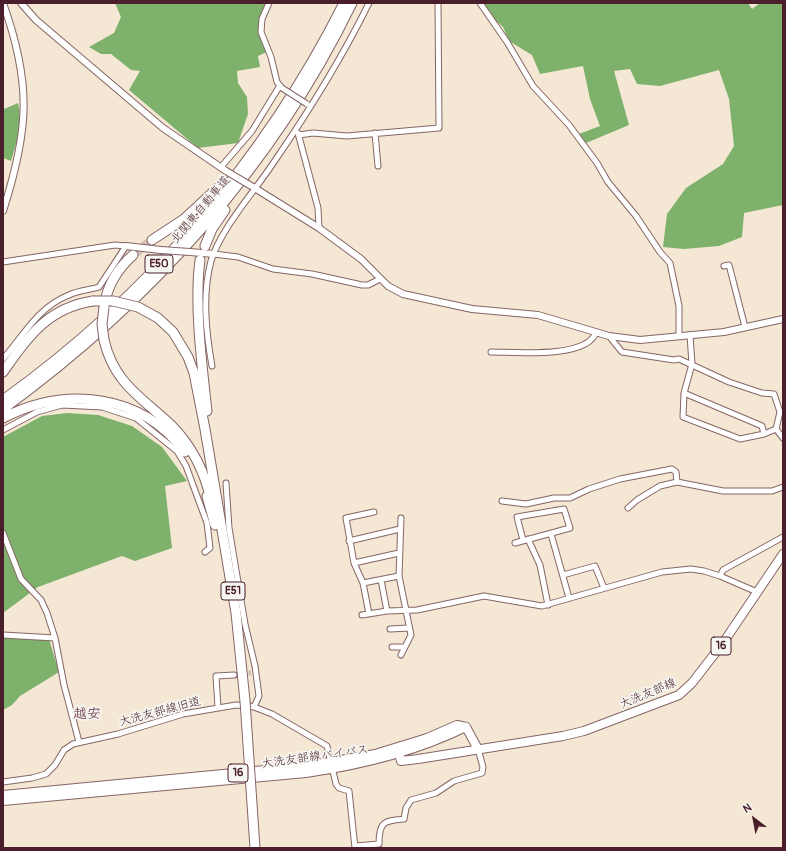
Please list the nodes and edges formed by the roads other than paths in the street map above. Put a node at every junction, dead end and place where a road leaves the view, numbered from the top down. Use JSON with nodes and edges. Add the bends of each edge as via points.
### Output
{"nodes":[{"id":1,"x":3,"y":3,"type":"edge"},
{"id":2,"x":21,"y":3,"type":"edge"},
{"id":3,"x":269,"y":3,"type":"edge"},
{"id":4,"x":344,"y":3,"type":"edge"},
{"id":5,"x":352,"y":3,"type":"edge"},
{"id":6,"x":369,"y":3,"type":"edge"},
{"id":7,"x":438,"y":3,"type":"edge"},
{"id":8,"x":480,"y":3,"type":"edge"},
{"id":9,"x":280,"y":87,"type":"junction"},
{"id":10,"x":287,"y":102,"type":"junction"},
{"id":11,"x":308,"y":105,"type":"junction"},
{"id":12,"x":283,"y":122,"type":"junction"},
{"id":13,"x":296,"y":128,"type":"junction"},
{"id":14,"x":375,"y":133,"type":"junction"},
{"id":15,"x":299,"y":135,"type":"junction"},
{"id":16,"x":378,"y":166,"type":"dead end"},
{"id":17,"x":224,"y":169,"type":"junction"},
{"id":18,"x":254,"y":188,"type":"junction"},
{"id":19,"x":3,"y":211,"type":"edge"},
{"id":20,"x":319,"y":228,"type":"junction"},
{"id":21,"x":152,"y":240,"type":"tunnel mouth"},
{"id":22,"x":126,"y":246,"type":"junction"},
{"id":23,"x":205,"y":246,"type":"dead end"},
{"id":24,"x":133,"y":254,"type":"tunnel mouth"},
{"id":25,"x":214,"y":254,"type":"junction"},
{"id":26,"x":200,"y":260,"type":"dead end"},
{"id":27,"x":3,"y":262,"type":"edge"},
{"id":28,"x":724,"y":266,"type":"dead end"},
{"id":29,"x":380,"y":279,"type":"junction"},
{"id":30,"x":783,"y":319,"type":"edge"},
{"id":31,"x":745,"y":327,"type":"junction"},
{"id":32,"x":596,"y":332,"type":"junction"},
{"id":33,"x":690,"y":335,"type":"junction"},
{"id":34,"x":609,"y":336,"type":"junction"},
{"id":35,"x":679,"y":336,"type":"junction"},
{"id":36,"x":491,"y":352,"type":"dead end"},
{"id":37,"x":3,"y":359,"type":"edge"},
{"id":38,"x":692,"y":364,"type":"junction"},
{"id":39,"x":212,"y":366,"type":"dead end"},
{"id":40,"x":3,"y":372,"type":"edge"},
{"id":41,"x":684,"y":393,"type":"junction"},
{"id":42,"x":3,"y":400,"type":"edge"},
{"id":43,"x":3,"y":409,"type":"edge"},
{"id":44,"x":3,"y":418,"type":"edge"},
{"id":45,"x":776,"y":429,"type":"junction"},
{"id":46,"x":3,"y":430,"type":"edge"},
{"id":47,"x":764,"y":434,"type":"junction"},
{"id":48,"x":783,"y":438,"type":"edge"},
{"id":49,"x":677,"y":482,"type":"junction"},
{"id":50,"x":226,"y":483,"type":"dead end"},
{"id":51,"x":783,"y":487,"type":"edge"},
{"id":52,"x":502,"y":501,"type":"dead end"},
{"id":53,"x":628,"y":508,"type":"dead end"},
{"id":54,"x":374,"y":512,"type":"dead end"},
{"id":55,"x":401,"y":518,"type":"dead end"},
{"id":56,"x":218,"y":524,"type":"junction"},
{"id":57,"x":400,"y":529,"type":"junction"},
{"id":58,"x":3,"y":533,"type":"edge"},
{"id":59,"x":551,"y":534,"type":"junction"},
{"id":60,"x":783,"y":537,"type":"edge"},
{"id":61,"x":526,"y":540,"type":"junction"},
{"id":62,"x":350,"y":541,"type":"junction"},
{"id":63,"x":515,"y":543,"type":"dead end"},
{"id":64,"x":205,"y":552,"type":"dead end"},
{"id":65,"x":399,"y":552,"type":"junction"},
{"id":66,"x":783,"y":554,"type":"edge"},
{"id":67,"x":354,"y":563,"type":"junction"},
{"id":68,"x":563,"y":575,"type":"junction"},
{"id":69,"x":399,"y":576,"type":"junction"},
{"id":70,"x":720,"y":576,"type":"junction"},
{"id":71,"x":381,"y":580,"type":"junction"},
{"id":72,"x":364,"y":583,"type":"junction"},
{"id":73,"x":604,"y":588,"type":"junction"},
{"id":74,"x":757,"y":592,"type":"junction"},
{"id":75,"x":569,"y":598,"type":"junction"},
{"id":76,"x":548,"y":605,"type":"junction"},
{"id":77,"x":406,"y":610,"type":"junction"},
{"id":78,"x":387,"y":611,"type":"junction"},
{"id":79,"x":369,"y":614,"type":"junction"},
{"id":80,"x":362,"y":615,"type":"dead end"},
{"id":81,"x":409,"y":628,"type":"junction"},
{"id":82,"x":390,"y":629,"type":"dead end"},
{"id":83,"x":3,"y":636,"type":"edge"},
{"id":84,"x":55,"y":638,"type":"junction"},
{"id":85,"x":392,"y":647,"type":"dead end"},
{"id":86,"x":404,"y":647,"type":"junction"},
{"id":87,"x":401,"y":655,"type":"dead end"},
{"id":88,"x":234,"y":675,"type":"tunnel mouth"},
{"id":89,"x":254,"y":707,"type":"junction"},
{"id":90,"x":218,"y":708,"type":"junction"},
{"id":91,"x":466,"y":727,"type":"junction"},
{"id":92,"x":79,"y":742,"type":"junction"},
{"id":93,"x":478,"y":749,"type":"junction"},
{"id":94,"x":399,"y":754,"type":"junction"},
{"id":95,"x":332,"y":766,"type":"junction"},
{"id":96,"x":3,"y":782,"type":"edge"},
{"id":97,"x":3,"y":795,"type":"edge"},
{"id":98,"x":3,"y":801,"type":"edge"},
{"id":99,"x":355,"y":847,"type":"edge"},
{"id":100,"x":255,"y":848,"type":"edge"}],
"edges":[{"from":1,"to":19,"type":"street","via":[[21,61],[24,102],[23,133],[18,162]]},
{"from":2,"to":17,"type":"street","via":[[36,20],[163,128]]},
{"from":3,"to":9,"type":"street","via":[[262,19],[261,32]]},
{"from":4,"to":10,"type":"highway","name":"北関東自動車道","number":"E50"},
{"from":5,"to":12,"type":"highway","name":"北関東自動車道","number":"E50"},
{"from":6,"to":11,"type":"street","via":[[335,65]]},
{"from":7,"to":14,"type":"street","via":[[439,128]]},
{"from":8,"to":35,"type":"street","via":[[533,86],[572,129],[608,182],[669,261],[679,306]]},
{"from":9,"to":11,"type":"street","bridge":true},
{"from":9,"to":17,"type":"street"},
{"from":10,"to":21,"type":"highway","via":[[215,191],[184,219]]},
{"from":10,"to":42,"type":"highway","name":"北関東自動車道","number":"E50","via":[[218,198],[159,264],[90,331]]},
{"from":11,"to":13,"type":"street"},
{"from":12,"to":23,"type":"highway","via":[[212,229]]},
{"from":12,"to":43,"type":"highway","name":"北関東自動車道","number":"E50","via":[[219,210],[165,270],[85,345]]},
{"from":13,"to":15,"type":"street"},
{"from":13,"to":18,"type":"street"},
{"from":14,"to":15,"type":"street","via":[[347,136],[313,133]]},
{"from":14,"to":16,"type":"street"},
{"from":15,"to":20,"type":"street","via":[[318,208]]},
{"from":17,"to":18,"type":"street","bridge":true},
{"from":18,"to":20,"type":"street"},
{"from":18,"to":25,"type":"street"},
{"from":20,"to":29,"type":"street","via":[[361,259]]},
{"from":22,"to":25,"type":"street","bridge":true},
{"from":22,"to":27,"type":"street","via":[[115,245]]},
{"from":22,"to":37,"type":"street","via":[[99,287],[76,292],[49,306],[35,318]]},
{"from":24,"to":56,"type":"highway","bridge":true,"via":[[111,282],[104,307],[102,324],[109,359],[122,382],[172,426],[185,442],[209,490]]},
{"from":25,"to":29,"type":"street","via":[[238,257],[273,269],[362,285]]},
{"from":25,"to":39,"type":"street","via":[[208,279],[206,309]]},
{"from":26,"to":56,"type":"highway","via":[[198,284],[201,343]]},
{"from":28,"to":31,"type":"street","via":[[729,265]]},
{"from":29,"to":32,"type":"street","via":[[392,289],[409,296],[480,310],[538,315]]},
{"from":30,"to":31,"type":"street"},
{"from":31,"to":33,"type":"street"},
{"from":32,"to":34,"type":"street"},
{"from":32,"to":36,"type":"street","via":[[590,341],[570,350]]},
{"from":33,"to":35,"type":"street"},
{"from":33,"to":38,"type":"street"},
{"from":34,"to":35,"type":"street","via":[[640,340]]},
{"from":34,"to":38,"type":"street","via":[[622,352],[679,359]]},
{"from":38,"to":41,"type":"street"},
{"from":38,"to":45,"type":"street","via":[[729,382],[762,393],[774,394],[780,412]]},
{"from":40,"to":56,"type":"highway","bridge":true,"via":[[29,336],[46,320],[71,306],[93,301],[112,301],[138,307],[158,318],[173,332],[191,364],[200,400]]},
{"from":41,"to":47,"type":"street","via":[[762,426]]},
{"from":41,"to":47,"type":"street","via":[[683,417],[740,439]]},
{"from":44,"to":56,"type":"highway","via":[[32,405],[69,398],[102,401],[134,410],[164,430],[184,451],[204,487]]},
{"from":45,"to":47,"type":"street"},
{"from":45,"to":48,"type":"street"},
{"from":46,"to":64,"type":"street","via":[[37,412],[62,405],[102,407],[136,418],[177,451],[186,466],[207,523],[210,548]]},
{"from":49,"to":51,"type":"street","via":[[723,491],[772,491]]},
{"from":49,"to":52,"type":"street","via":[[676,472],[672,469],[620,479],[570,498],[554,498],[526,504]]},
{"from":49,"to":53,"type":"street","via":[[660,486]]},
{"from":50,"to":89,"type":"street","via":[[229,528],[259,696]]},
{"from":54,"to":62,"type":"street","via":[[346,518]]},
{"from":55,"to":57,"type":"street"},
{"from":56,"to":100,"type":"highway","number":"E51","bridge":true,"via":[[240,660]]},
{"from":57,"to":62,"type":"street"},
{"from":57,"to":65,"type":"street"},
{"from":58,"to":84,"type":"street","via":[[21,579],[41,600]]},
{"from":59,"to":61,"type":"street"},
{"from":59,"to":61,"type":"street","via":[[570,528],[564,509],[517,517]]},
{"from":59,"to":68,"type":"street"},
{"from":60,"to":70,"type":"street","via":[[723,570]]},
{"from":61,"to":63,"type":"street"},
{"from":61,"to":76,"type":"street","via":[[540,565]]},
{"from":62,"to":67,"type":"street"},
{"from":65,"to":67,"type":"street"},
{"from":65,"to":69,"type":"street"},
{"from":66,"to":74,"type":"main road","name":"大洗友部線","number":"16"},
{"from":67,"to":72,"type":"street"},
{"from":68,"to":73,"type":"street","via":[[595,566]]},
{"from":68,"to":75,"type":"street"},
{"from":69,"to":71,"type":"street"},
{"from":69,"to":77,"type":"street"},
{"from":70,"to":73,"type":"street","via":[[697,570],[669,571]]},
{"from":70,"to":74,"type":"street"},
{"from":71,"to":72,"type":"street"},
{"from":71,"to":78,"type":"street"},
{"from":72,"to":79,"type":"street"},
{"from":73,"to":75,"type":"street"},
{"from":74,"to":93,"type":"main road","name":"大洗友部線","number":"16","via":[[707,664],[679,695],[584,731]]},
{"from":75,"to":76,"type":"street"},
{"from":76,"to":77,"type":"street","via":[[533,606],[484,596]]},
{"from":77,"to":78,"type":"street"},
{"from":77,"to":81,"type":"street"},
{"from":78,"to":79,"type":"street"},
{"from":79,"to":80,"type":"street"},
{"from":81,"to":82,"type":"street"},
{"from":81,"to":86,"type":"street","via":[[411,635]]},
{"from":83,"to":84,"type":"street"},
{"from":84,"to":92,"type":"street"},
{"from":85,"to":86,"type":"street"},
{"from":86,"to":87,"type":"street"},
{"from":88,"to":90,"type":"street","via":[[216,676]]},
{"from":89,"to":90,"type":"street","name":"大洗友部線旧道","via":[[236,705]]},
{"from":89,"to":95,"type":"street","name":"大洗友部線旧道","via":[[272,714],[324,743],[329,749]]},
{"from":90,"to":92,"type":"street","name":"大洗友部線旧道","via":[[183,714],[118,734]]},
{"from":91,"to":93,"type":"main road"},
{"from":91,"to":94,"type":"main road","name":"大洗友部線バイパス","number":"16"},
{"from":91,"to":95,"type":"main road","name":"大洗友部線バイパス","number":"16","via":[[457,725],[404,746]]},
{"from":92,"to":96,"type":"street","name":"大洗友部線旧道","via":[[64,750],[56,765],[46,774]]},
{"from":93,"to":94,"type":"main road","name":"大洗友部線","number":"16","via":[[401,761]]},
{"from":93,"to":99,"type":"street","via":[[482,773],[454,781],[436,793],[411,800],[404,819],[384,822],[381,826],[379,844]]},
{"from":94,"to":95,"type":"main road","name":"大洗友部線バイパス","number":"16"},
{"from":95,"to":97,"type":"main road","name":"大洗友部線バイパス","number":"16"},
{"from":95,"to":98,"type":"main road","name":"大洗友部線バイパス","number":"16","via":[[306,774]]},
{"from":95,"to":99,"type":"street","name":"大洗友部線旧道","via":[[336,784],[339,788],[349,791]]}]}
